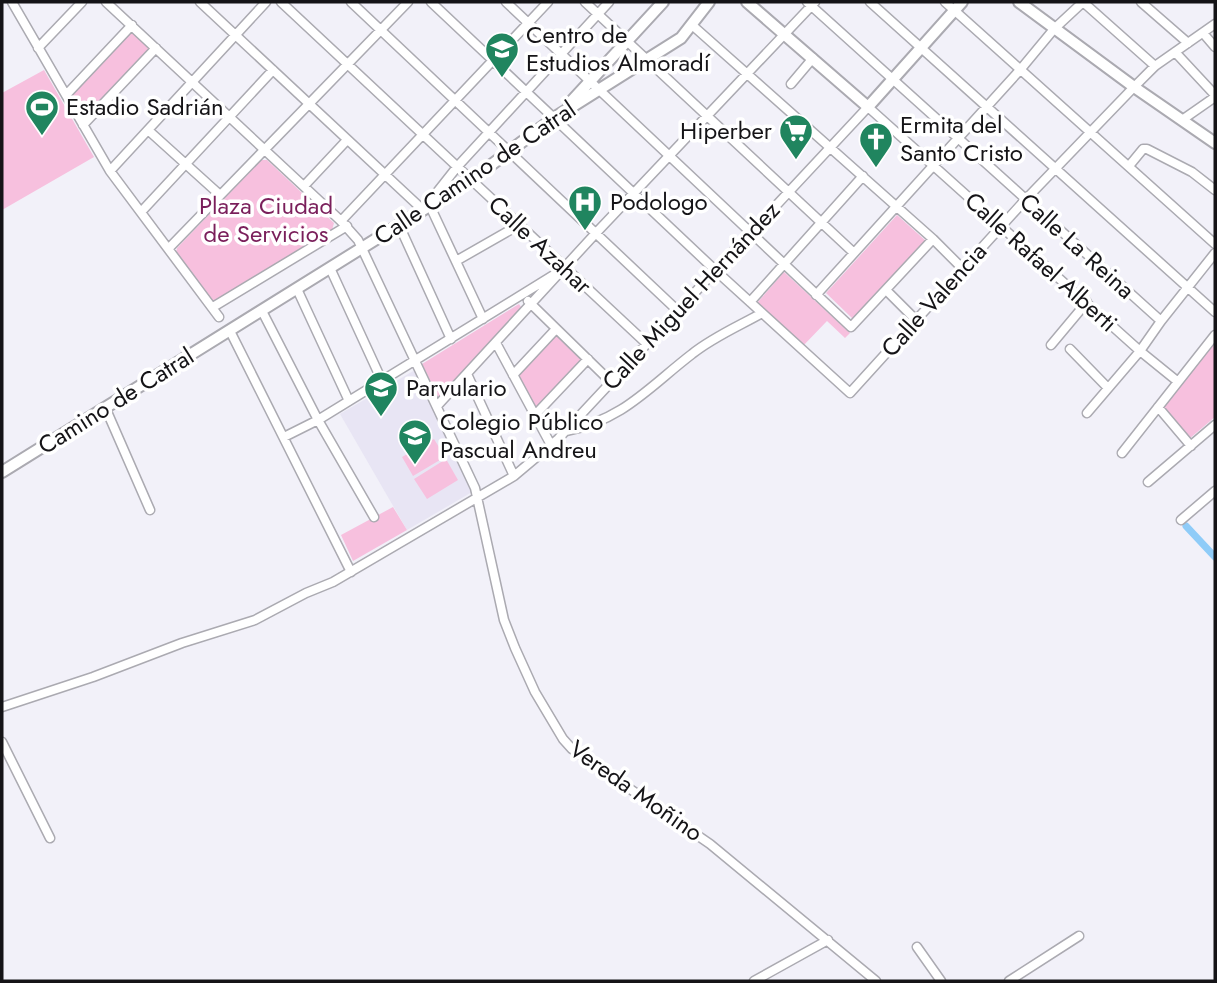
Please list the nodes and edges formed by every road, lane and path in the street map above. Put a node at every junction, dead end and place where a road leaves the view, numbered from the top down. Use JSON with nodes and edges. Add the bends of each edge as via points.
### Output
{"nodes":[{"id":1,"x":12,"y":2,"type":"edge"},
{"id":2,"x":82,"y":2,"type":"edge"},
{"id":3,"x":106,"y":2,"type":"edge"},
{"id":4,"x":200,"y":2,"type":"edge"},
{"id":5,"x":266,"y":2,"type":"edge"},
{"id":6,"x":281,"y":2,"type":"edge"},
{"id":7,"x":351,"y":2,"type":"edge"},
{"id":8,"x":408,"y":2,"type":"edge"},
{"id":9,"x":431,"y":2,"type":"edge"},
{"id":10,"x":506,"y":2,"type":"edge"},
{"id":11,"x":548,"y":2,"type":"edge"},
{"id":12,"x":585,"y":2,"type":"edge"},
{"id":13,"x":609,"y":2,"type":"edge"},
{"id":14,"x":663,"y":2,"type":"edge"},
{"id":15,"x":709,"y":2,"type":"edge"},
{"id":16,"x":747,"y":2,"type":"edge"},
{"id":17,"x":870,"y":2,"type":"edge"},
{"id":18,"x":945,"y":2,"type":"edge"},
{"id":19,"x":1019,"y":2,"type":"edge"},
{"id":20,"x":1083,"y":2,"type":"edge"},
{"id":21,"x":1141,"y":2,"type":"edge"},
{"id":22,"x":811,"y":3,"type":"edge"},
{"id":23,"x":958,"y":6,"type":"edge"},
{"id":24,"x":598,"y":14,"type":"junction"},
{"id":25,"x":528,"y":23,"type":"junction"},
{"id":26,"x":1215,"y":24,"type":"edge"},
{"id":27,"x":132,"y":25,"type":"junction"},
{"id":28,"x":692,"y":25,"type":"junction"},
{"id":29,"x":1054,"y":29,"type":"junction"},
{"id":30,"x":381,"y":30,"type":"junction"},
{"id":31,"x":1203,"y":33,"type":"junction"},
{"id":32,"x":785,"y":34,"type":"junction"},
{"id":33,"x":236,"y":35,"type":"junction"},
{"id":34,"x":627,"y":41,"type":"junction"},
{"id":35,"x":1188,"y":43,"type":"junction"},
{"id":36,"x":921,"y":47,"type":"junction"},
{"id":37,"x":1215,"y":47,"type":"edge"},
{"id":38,"x":38,"y":48,"type":"junction"},
{"id":39,"x":156,"y":48,"type":"junction"},
{"id":40,"x":1175,"y":52,"type":"junction"},
{"id":41,"x":561,"y":54,"type":"junction"},
{"id":42,"x":813,"y":58,"type":"junction"},
{"id":43,"x":493,"y":60,"type":"junction"},
{"id":44,"x":648,"y":60,"type":"junction"},
{"id":45,"x":348,"y":64,"type":"junction"},
{"id":46,"x":1155,"y":66,"type":"junction"},
{"id":47,"x":273,"y":70,"type":"junction"},
{"id":48,"x":1020,"y":70,"type":"junction"},
{"id":49,"x":749,"y":73,"type":"junction"},
{"id":50,"x":894,"y":79,"type":"junction"},
{"id":51,"x":193,"y":82,"type":"junction"},
{"id":52,"x":590,"y":82,"type":"junction"},
{"id":53,"x":791,"y":85,"type":"dead end"},
{"id":54,"x":1134,"y":87,"type":"junction"},
{"id":55,"x":599,"y":91,"type":"junction"},
{"id":56,"x":526,"y":92,"type":"junction"},
{"id":57,"x":66,"y":95,"type":"junction"},
{"id":58,"x":1215,"y":96,"type":"edge"},
{"id":59,"x":455,"y":100,"type":"junction"},
{"id":60,"x":309,"y":104,"type":"junction"},
{"id":61,"x":868,"y":107,"type":"junction"},
{"id":62,"x":986,"y":107,"type":"junction"},
{"id":63,"x":229,"y":116,"type":"junction"},
{"id":64,"x":557,"y":116,"type":"junction"},
{"id":65,"x":708,"y":116,"type":"junction"},
{"id":66,"x":1182,"y":120,"type":"junction"},
{"id":67,"x":83,"y":125,"type":"junction"},
{"id":68,"x":148,"y":130,"type":"junction"},
{"id":69,"x":489,"y":132,"type":"junction"},
{"id":70,"x":1090,"y":132,"type":"junction"},
{"id":71,"x":422,"y":134,"type":"junction"},
{"id":72,"x":958,"y":138,"type":"junction"},
{"id":73,"x":347,"y":140,"type":"junction"},
{"id":74,"x":1215,"y":143,"type":"edge"},
{"id":75,"x":830,"y":147,"type":"junction"},
{"id":76,"x":265,"y":149,"type":"junction"},
{"id":77,"x":509,"y":151,"type":"junction"},
{"id":78,"x":669,"y":157,"type":"junction"},
{"id":79,"x":186,"y":164,"type":"junction"},
{"id":80,"x":933,"y":165,"type":"junction"},
{"id":81,"x":1129,"y":166,"type":"junction"},
{"id":82,"x":457,"y":167,"type":"junction"},
{"id":83,"x":1055,"y":168,"type":"junction"},
{"id":84,"x":110,"y":171,"type":"junction"},
{"id":85,"x":385,"y":174,"type":"junction"},
{"id":86,"x":863,"y":176,"type":"junction"},
{"id":87,"x":471,"y":180,"type":"junction"},
{"id":88,"x":304,"y":186,"type":"junction"},
{"id":89,"x":1215,"y":190,"type":"edge"},
{"id":90,"x":788,"y":192,"type":"junction"},
{"id":91,"x":634,"y":194,"type":"junction"},
{"id":92,"x":220,"y":195,"type":"junction"},
{"id":93,"x":1026,"y":199,"type":"junction"},
{"id":94,"x":897,"y":206,"type":"junction"},
{"id":95,"x":426,"y":208,"type":"junction"},
{"id":96,"x":141,"y":212,"type":"junction"},
{"id":97,"x":821,"y":222,"type":"junction"},
{"id":98,"x":344,"y":223,"type":"junction"},
{"id":99,"x":399,"y":225,"type":"junction"},
{"id":100,"x":519,"y":225,"type":"junction"},
{"id":101,"x":1001,"y":226,"type":"junction"},
{"id":102,"x":596,"y":233,"type":"junction"},
{"id":103,"x":750,"y":233,"type":"junction"},
{"id":104,"x":933,"y":239,"type":"junction"},
{"id":105,"x":1215,"y":244,"type":"edge"},
{"id":106,"x":169,"y":248,"type":"junction"},
{"id":107,"x":363,"y":248,"type":"junction"},
{"id":108,"x":854,"y":253,"type":"junction"},
{"id":109,"x":1215,"y":253,"type":"edge"},
{"id":110,"x":456,"y":261,"type":"junction"},
{"id":111,"x":783,"y":265,"type":"junction"},
{"id":112,"x":331,"y":268,"type":"junction"},
{"id":113,"x":566,"y":268,"type":"junction"},
{"id":114,"x":963,"y":268,"type":"junction"},
{"id":115,"x":715,"y":270,"type":"junction"},
{"id":116,"x":1188,"y":288,"type":"junction"},
{"id":117,"x":296,"y":289,"type":"junction"},
{"id":118,"x":886,"y":290,"type":"junction"},
{"id":119,"x":522,"y":295,"type":"junction"},
{"id":120,"x":816,"y":295,"type":"junction"},
{"id":121,"x":750,"y":302,"type":"junction"},
{"id":122,"x":1087,"y":302,"type":"junction"},
{"id":123,"x":532,"y":305,"type":"junction"},
{"id":124,"x":213,"y":307,"type":"junction"},
{"id":125,"x":262,"y":310,"type":"junction"},
{"id":126,"x":678,"y":311,"type":"junction"},
{"id":127,"x":1215,"y":312,"type":"edge"},
{"id":128,"x":762,"y":313,"type":"junction"},
{"id":129,"x":219,"y":317,"type":"dead end"},
{"id":130,"x":483,"y":319,"type":"junction"},
{"id":131,"x":916,"y":320,"type":"junction"},
{"id":132,"x":1161,"y":321,"type":"junction"},
{"id":133,"x":556,"y":329,"type":"junction"},
{"id":134,"x":230,"y":331,"type":"junction"},
{"id":135,"x":1215,"y":335,"type":"edge"},
{"id":136,"x":451,"y":339,"type":"junction"},
{"id":137,"x":496,"y":343,"type":"junction"},
{"id":138,"x":646,"y":344,"type":"junction"},
{"id":139,"x":1051,"y":345,"type":"dead end"},
{"id":140,"x":1070,"y":349,"type":"dead end"},
{"id":141,"x":1140,"y":351,"type":"junction"},
{"id":142,"x":588,"y":359,"type":"junction"},
{"id":143,"x":415,"y":361,"type":"junction"},
{"id":144,"x":467,"y":374,"type":"junction"},
{"id":145,"x":513,"y":374,"type":"junction"},
{"id":146,"x":382,"y":381,"type":"junction"},
{"id":147,"x":1177,"y":381,"type":"junction"},
{"id":148,"x":611,"y":382,"type":"junction"},
{"id":149,"x":1108,"y":388,"type":"junction"},
{"id":150,"x":349,"y":401,"type":"junction"},
{"id":151,"x":437,"y":406,"type":"junction"},
{"id":152,"x":105,"y":407,"type":"junction"},
{"id":153,"x":1158,"y":407,"type":"junction"},
{"id":154,"x":1087,"y":413,"type":"dead end"},
{"id":155,"x":535,"y":415,"type":"junction"},
{"id":156,"x":318,"y":420,"type":"junction"},
{"id":157,"x":1215,"y":425,"type":"edge"},
{"id":158,"x":566,"y":431,"type":"junction"},
{"id":159,"x":284,"y":437,"type":"junction"},
{"id":160,"x":551,"y":445,"type":"junction"},
{"id":161,"x":1191,"y":446,"type":"junction"},
{"id":162,"x":1122,"y":453,"type":"dead end"},
{"id":163,"x":2,"y":471,"type":"edge"},
{"id":164,"x":514,"y":476,"type":"junction"},
{"id":165,"x":1148,"y":482,"type":"dead end"},
{"id":166,"x":1215,"y":491,"type":"edge"},
{"id":167,"x":476,"y":498,"type":"junction"},
{"id":168,"x":150,"y":510,"type":"dead end"},
{"id":169,"x":374,"y":517,"type":"dead end"},
{"id":170,"x":1181,"y":520,"type":"dead end"},
{"id":171,"x":351,"y":572,"type":"junction"},
{"id":172,"x":2,"y":707,"type":"edge"},
{"id":173,"x":2,"y":742,"type":"edge"},
{"id":174,"x":50,"y":838,"type":"dead end"},
{"id":175,"x":1079,"y":936,"type":"dead end"},
{"id":176,"x":828,"y":940,"type":"junction"},
{"id":177,"x":917,"y":947,"type":"dead end"},
{"id":178,"x":754,"y":981,"type":"edge"},
{"id":179,"x":876,"y":981,"type":"edge"},
{"id":180,"x":941,"y":981,"type":"edge"},
{"id":181,"x":1009,"y":981,"type":"edge"}],
"edges":[{"from":1,"to":38,"type":"street"},
{"from":2,"to":38,"type":"street"},
{"from":3,"to":27,"type":"street","name":"Vereda Moñino"},
{"from":4,"to":33,"type":"street"},
{"from":5,"to":33,"type":"street"},
{"from":6,"to":45,"type":"street","name":"Calle Azahar"},
{"from":7,"to":30,"type":"street"},
{"from":8,"to":30,"type":"street"},
{"from":9,"to":43,"type":"street"},
{"from":10,"to":25,"type":"street"},
{"from":11,"to":25,"type":"street"},
{"from":12,"to":24,"type":"street"},
{"from":13,"to":24,"type":"street"},
{"from":14,"to":34,"type":"street"},
{"from":15,"to":28,"type":"street","name":"Calle Camino de Catral"},
{"from":16,"to":32,"type":"street","name":"Calle Rafael Alberti"},
{"from":17,"to":36,"type":"street"},
{"from":18,"to":23,"type":"street"},
{"from":19,"to":29,"type":"street"},
{"from":20,"to":29,"type":"street"},
{"from":20,"to":46,"type":"street"},
{"from":21,"to":35,"type":"street"},
{"from":22,"to":32,"type":"street"},
{"from":22,"to":50,"type":"street","name":"Calle La Reina"},
{"from":23,"to":36,"type":"street","name":"Calle Miguel Hernández"},
{"from":23,"to":48,"type":"street"},
{"from":24,"to":34,"type":"street"},
{"from":24,"to":41,"type":"street"},
{"from":25,"to":41,"type":"street"},
{"from":25,"to":43,"type":"street"},
{"from":26,"to":31,"type":"street","name":"Calle Valencia"},
{"from":27,"to":39,"type":"street","name":"Vereda Moñino"},
{"from":27,"to":57,"type":"street"},
{"from":28,"to":44,"type":"street","name":"Calle Camino de Catral"},
{"from":28,"to":49,"type":"street"},
{"from":29,"to":48,"type":"street"},
{"from":29,"to":54,"type":"street"},
{"from":30,"to":45,"type":"street"},
{"from":30,"to":59,"type":"street"},
{"from":31,"to":35,"type":"street","name":"Calle Valencia"},
{"from":31,"to":37,"type":"street"},
{"from":32,"to":42,"type":"street","name":"Calle Rafael Alberti"},
{"from":32,"to":49,"type":"street"},
{"from":33,"to":47,"type":"street"},
{"from":33,"to":51,"type":"street"},
{"from":34,"to":44,"type":"street"},
{"from":34,"to":52,"type":"street"},
{"from":35,"to":40,"type":"street","name":"Calle Valencia"},
{"from":36,"to":50,"type":"street","name":"Calle Miguel Hernández"},
{"from":36,"to":62,"type":"street"},
{"from":38,"to":57,"type":"street"},
{"from":39,"to":51,"type":"street","name":"Vereda Moñino"},
{"from":39,"to":67,"type":"street"},
{"from":40,"to":46,"type":"street","name":"Calle Valencia"},
{"from":40,"to":58,"type":"street"},
{"from":41,"to":52,"type":"street"},
{"from":41,"to":56,"type":"street"},
{"from":42,"to":53,"type":"street"},
{"from":42,"to":61,"type":"street","name":"Calle Rafael Alberti"},
{"from":43,"to":56,"type":"street"},
{"from":43,"to":59,"type":"street"},
{"from":44,"to":55,"type":"street","name":"Calle Camino de Catral"},
{"from":44,"to":65,"type":"street"},
{"from":45,"to":60,"type":"street"},
{"from":45,"to":71,"type":"street","name":"Calle Azahar"},
{"from":46,"to":54,"type":"street","name":"Calle Valencia"},
{"from":47,"to":60,"type":"street"},
{"from":47,"to":63,"type":"street"},
{"from":48,"to":62,"type":"street"},
{"from":48,"to":70,"type":"street"},
{"from":49,"to":65,"type":"street"},
{"from":49,"to":75,"type":"street"},
{"from":50,"to":61,"type":"street","name":"Calle Miguel Hernández"},
{"from":50,"to":72,"type":"street","name":"Calle La Reina"},
{"from":51,"to":63,"type":"street","name":"Vereda Moñino"},
{"from":51,"to":68,"type":"street"},
{"from":52,"to":55,"type":"street"},
{"from":52,"to":64,"type":"street"},
{"from":54,"to":66,"type":"street"},
{"from":54,"to":70,"type":"street","name":"Calle Valencia"},
{"from":55,"to":64,"type":"street","name":"Calle Camino de Catral"},
{"from":55,"to":78,"type":"street"},
{"from":56,"to":64,"type":"street"},
{"from":56,"to":69,"type":"street"},
{"from":57,"to":67,"type":"street"},
{"from":58,"to":66,"type":"street"},
{"from":59,"to":69,"type":"street"},
{"from":59,"to":71,"type":"street"},
{"from":60,"to":73,"type":"street"},
{"from":60,"to":76,"type":"street"},
{"from":61,"to":75,"type":"street","name":"Calle Miguel Hernández"},
{"from":61,"to":80,"type":"street","name":"Calle Rafael Alberti"},
{"from":62,"to":72,"type":"street"},
{"from":62,"to":83,"type":"street"},
{"from":63,"to":76,"type":"street","name":"Vereda Moñino"},
{"from":63,"to":79,"type":"street"},
{"from":64,"to":77,"type":"street","name":"Calle Camino de Catral"},
{"from":64,"to":91,"type":"street"},
{"from":65,"to":78,"type":"street"},
{"from":65,"to":90,"type":"street"},
{"from":66,"to":74,"type":"street"},
{"from":67,"to":84,"type":"street"},
{"from":68,"to":79,"type":"street"},
{"from":68,"to":84,"type":"street"},
{"from":69,"to":77,"type":"street"},
{"from":69,"to":82,"type":"street"},
{"from":70,"to":81,"type":"street"},
{"from":70,"to":83,"type":"street","name":"Calle Valencia"},
{"from":71,"to":82,"type":"street","name":"Calle Azahar"},
{"from":71,"to":85,"type":"street"},
{"from":72,"to":80,"type":"street"},
{"from":72,"to":93,"type":"street","name":"Calle La Reina"},
{"from":73,"to":85,"type":"street"},
{"from":73,"to":88,"type":"street"},
{"from":75,"to":86,"type":"street"},
{"from":75,"to":90,"type":"street","name":"Calle Miguel Hernández"},
{"from":76,"to":88,"type":"street","name":"Vereda Moñino"},
{"from":76,"to":92,"type":"street"},
{"from":77,"to":87,"type":"street","name":"Calle Camino de Catral"},
{"from":77,"to":102,"type":"street"},
{"from":78,"to":91,"type":"street"},
{"from":78,"to":103,"type":"street"},
{"from":79,"to":92,"type":"street"},
{"from":79,"to":96,"type":"street"},
{"from":80,"to":94,"type":"street"},
{"from":80,"to":101,"type":"street","name":"Calle Rafael Alberti"},
{"from":81,"to":89,"type":"street","via":[[1147,149],[1192,172]]},
{"from":81,"to":105,"type":"street"},
{"from":82,"to":87,"type":"street","name":"Calle Azahar"},
{"from":82,"to":95,"type":"street"},
{"from":83,"to":93,"type":"street","name":"Calle Valencia"},
{"from":83,"to":116,"type":"street"},
{"from":84,"to":96,"type":"street"},
{"from":85,"to":95,"type":"street"},
{"from":85,"to":98,"type":"street"},
{"from":86,"to":94,"type":"street"},
{"from":86,"to":97,"type":"street"},
{"from":87,"to":95,"type":"street","name":"Calle Camino de Catral"},
{"from":87,"to":100,"type":"street","name":"Calle Azahar"},
{"from":88,"to":98,"type":"street","name":"Vereda Moñino"},
{"from":90,"to":97,"type":"street"},
{"from":90,"to":103,"type":"street","name":"Calle Miguel Hernández"},
{"from":91,"to":102,"type":"street"},
{"from":91,"to":115,"type":"street"},
{"from":92,"to":106,"type":"street"},
{"from":93,"to":101,"type":"street","name":"Calle Valencia"},
{"from":93,"to":132,"type":"street","name":"Calle La Reina"},
{"from":94,"to":104,"type":"street"},
{"from":94,"to":108,"type":"street"},
{"from":95,"to":99,"type":"street","name":"Calle Camino de Catral"},
{"from":95,"to":110,"type":"street"},
{"from":96,"to":106,"type":"street"},
{"from":97,"to":108,"type":"street"},
{"from":97,"to":111,"type":"street"},
{"from":98,"to":107,"type":"street","name":"Vereda Moñino"},
{"from":98,"to":124,"type":"street"},
{"from":99,"to":107,"type":"street","name":"Calle Camino de Catral"},
{"from":99,"to":136,"type":"street"},
{"from":100,"to":110,"type":"street"},
{"from":100,"to":113,"type":"street","name":"Calle Azahar"},
{"from":101,"to":114,"type":"street","name":"Calle Valencia"},
{"from":101,"to":122,"type":"street","name":"Calle Rafael Alberti"},
{"from":102,"to":113,"type":"street"},
{"from":102,"to":126,"type":"street"},
{"from":103,"to":111,"type":"street"},
{"from":103,"to":115,"type":"street","name":"Calle Miguel Hernández"},
{"from":104,"to":114,"type":"street"},
{"from":104,"to":118,"type":"street"},
{"from":106,"to":124,"type":"street"},
{"from":107,"to":112,"type":"street","name":"Calle Camino de Catral"},
{"from":107,"to":143,"type":"street","name":"Vereda Moñino"},
{"from":108,"to":120,"type":"street"},
{"from":109,"to":116,"type":"street"},
{"from":110,"to":130,"type":"street"},
{"from":111,"to":120,"type":"street"},
{"from":111,"to":121,"type":"street"},
{"from":112,"to":117,"type":"street","name":"Calle Camino de Catral"},
{"from":112,"to":146,"type":"street"},
{"from":113,"to":119,"type":"street"},
{"from":113,"to":123,"type":"street"},
{"from":113,"to":138,"type":"street","name":"Calle Azahar"},
{"from":114,"to":131,"type":"street","name":"Calle Valencia"},
{"from":115,"to":121,"type":"street"},
{"from":115,"to":126,"type":"street","name":"Calle Miguel Hernández"},
{"from":116,"to":127,"type":"street"},
{"from":116,"to":132,"type":"street"},
{"from":117,"to":125,"type":"street","name":"Calle Camino de Catral"},
{"from":117,"to":150,"type":"street"},
{"from":118,"to":120,"type":"street","via":[[851,327]]},
{"from":118,"to":131,"type":"street"},
{"from":119,"to":123,"type":"street"},
{"from":119,"to":130,"type":"street"},
{"from":121,"to":128,"type":"street"},
{"from":122,"to":139,"type":"street"},
{"from":122,"to":141,"type":"street","name":"Calle Rafael Alberti"},
{"from":123,"to":133,"type":"street"},
{"from":123,"to":137,"type":"street"},
{"from":124,"to":129,"type":"street"},
{"from":125,"to":134,"type":"street","name":"Calle Camino de Catral"},
{"from":125,"to":156,"type":"street"},
{"from":126,"to":138,"type":"street","name":"Calle Miguel Hernández"},
{"from":128,"to":131,"type":"street","name":"Calle Valencia","via":[[850,393]]},
{"from":128,"to":158,"type":"street","via":[[699,349],[612,416]]},
{"from":130,"to":136,"type":"street"},
{"from":132,"to":141,"type":"street"},
{"from":133,"to":142,"type":"street"},
{"from":133,"to":145,"type":"street"},
{"from":134,"to":152,"type":"street","name":"Camino de Catral"},
{"from":134,"to":159,"type":"street"},
{"from":135,"to":147,"type":"street"},
{"from":136,"to":143,"type":"street"},
{"from":137,"to":144,"type":"street"},
{"from":137,"to":145,"type":"street"},
{"from":138,"to":148,"type":"street","name":"Calle Miguel Hernández"},
{"from":140,"to":149,"type":"street"},
{"from":141,"to":147,"type":"street","name":"Calle Rafael Alberti"},
{"from":141,"to":149,"type":"street"},
{"from":142,"to":148,"type":"street"},
{"from":142,"to":155,"type":"street"},
{"from":143,"to":146,"type":"street"},
{"from":143,"to":151,"type":"street","name":"Vereda Moñino"},
{"from":144,"to":151,"type":"street"},
{"from":144,"to":164,"type":"street"},
{"from":145,"to":155,"type":"street"},
{"from":146,"to":150,"type":"street"},
{"from":147,"to":153,"type":"street"},
{"from":148,"to":158,"type":"street","name":"Calle Miguel Hernández"},
{"from":149,"to":154,"type":"street"},
{"from":150,"to":156,"type":"street"},
{"from":151,"to":167,"type":"street","name":"Vereda Moñino"},
{"from":152,"to":163,"type":"street","name":"Camino de Catral"},
{"from":152,"to":168,"type":"street"},
{"from":153,"to":161,"type":"street"},
{"from":153,"to":162,"type":"street"},
{"from":155,"to":160,"type":"street"},
{"from":156,"to":159,"type":"street"},
{"from":156,"to":169,"type":"street"},
{"from":157,"to":161,"type":"street"},
{"from":158,"to":160,"type":"street","name":"Calle Miguel Hernández"},
{"from":159,"to":171,"type":"street"},
{"from":160,"to":164,"type":"street","name":"Calle Miguel Hernández"},
{"from":161,"to":165,"type":"street"},
{"from":164,"to":167,"type":"street","name":"Calle Miguel Hernández"},
{"from":166,"to":170,"type":"street"},
{"from":167,"to":171,"type":"street","name":"Calle Miguel Hernández"},
{"from":167,"to":176,"type":"street","name":"Vereda Moñino","via":[[504,620],[535,692],[563,739],[699,835]]},
{"from":171,"to":172,"type":"street","name":"Calle Miguel Hernández","via":[[255,620]]},
{"from":173,"to":174,"type":"street"},
{"from":175,"to":181,"type":"street"},
{"from":176,"to":178,"type":"street"},
{"from":176,"to":179,"type":"street","name":"Vereda Moñino"},
{"from":177,"to":180,"type":"street"}]}
